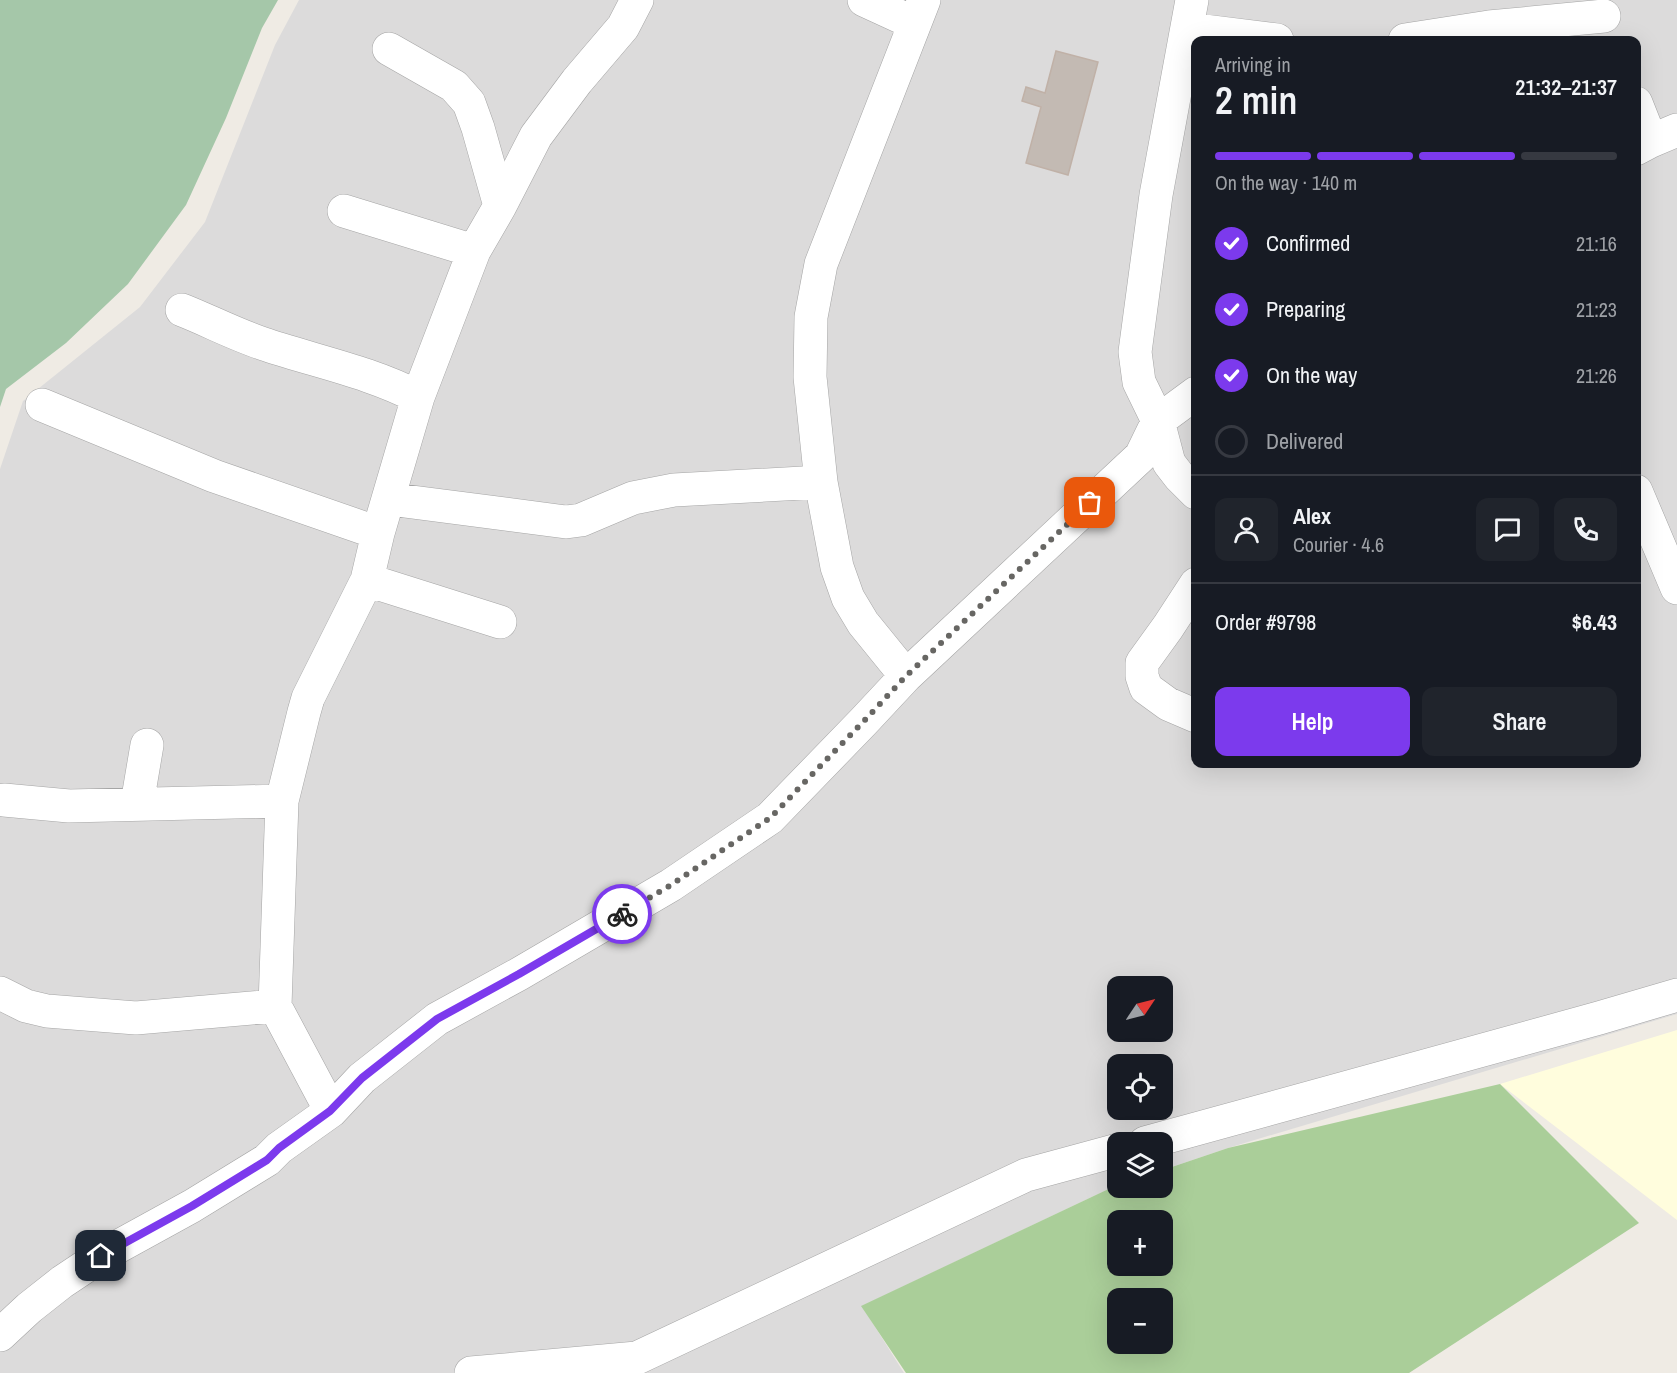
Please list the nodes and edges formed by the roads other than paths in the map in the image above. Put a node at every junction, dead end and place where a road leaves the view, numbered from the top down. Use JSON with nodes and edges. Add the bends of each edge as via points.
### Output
{"nodes":[{"id":1,"x":637,"y":0,"type":"edge"},
{"id":2,"x":864,"y":0,"type":"edge"},
{"id":3,"x":919,"y":11,"type":"edge"},
{"id":4,"x":1190,"y":14,"type":"edge"},
{"id":5,"x":1605,"y":19,"type":"edge"},
{"id":6,"x":1264,"y":36,"type":"edge"},
{"id":7,"x":1431,"y":36,"type":"edge"},
{"id":8,"x":389,"y":49,"type":"dead end"},
{"id":9,"x":1641,"y":113,"type":"edge"},
{"id":10,"x":1655,"y":140,"type":"edge"},
{"id":11,"x":500,"y":206,"type":"junction"},
{"id":12,"x":344,"y":211,"type":"dead end"},
{"id":13,"x":474,"y":251,"type":"junction"},
{"id":14,"x":182,"y":310,"type":"dead end"},
{"id":15,"x":418,"y":397,"type":"junction"},
{"id":16,"x":1191,"y":397,"type":"edge"},
{"id":17,"x":42,"y":405,"type":"dead end"},
{"id":18,"x":1158,"y":421,"type":"junction"},
{"id":19,"x":821,"y":482,"type":"junction"},
{"id":20,"x":1191,"y":488,"type":"edge"},
{"id":21,"x":389,"y":499,"type":"junction"},
{"id":22,"x":1641,"y":509,"type":"edge"},
{"id":23,"x":378,"y":533,"type":"junction"},
{"id":24,"x":367,"y":580,"type":"junction"},
{"id":25,"x":1677,"y":588,"type":"edge"},
{"id":26,"x":1191,"y":592,"type":"edge"},
{"id":27,"x":500,"y":622,"type":"dead end"},
{"id":28,"x":906,"y":676,"type":"junction"},
{"id":29,"x":1191,"y":714,"type":"edge"},
{"id":30,"x":147,"y":745,"type":"dead end"},
{"id":31,"x":4,"y":800,"type":"dead end"},
{"id":32,"x":282,"y":801,"type":"junction"},
{"id":33,"x":137,"y":804,"type":"junction"},
{"id":34,"x":0,"y":993,"type":"edge"},
{"id":35,"x":1677,"y":995,"type":"edge"},
{"id":36,"x":275,"y":1006,"type":"junction"},
{"id":37,"x":330,"y":1111,"type":"junction"},
{"id":38,"x":1173,"y":1135,"type":"edge"},
{"id":39,"x":1107,"y":1153,"type":"edge"},
{"id":40,"x":0,"y":1335,"type":"edge"},
{"id":41,"x":642,"y":1366,"type":"edge"},
{"id":42,"x":471,"y":1373,"type":"edge"}],
"edges":[{"from":1,"to":11,"type":"street","via":[[623,27],[536,136]]},
{"from":2,"to":3,"type":"street"},
{"from":3,"to":19,"type":"street","via":[[821,264],[811,317],[810,377]]},
{"from":4,"to":6,"type":"street"},
{"from":4,"to":18,"type":"street","via":[[1156,195],[1135,352],[1139,382]]},
{"from":5,"to":7,"type":"street","via":[[1489,27]]},
{"from":8,"to":11,"type":"street","via":[[454,86],[469,103]]},
{"from":9,"to":10,"type":"street"},
{"from":11,"to":13,"type":"street"},
{"from":12,"to":13,"type":"street"},
{"from":13,"to":15,"type":"street"},
{"from":14,"to":15,"type":"street","via":[[264,344],[383,380]]},
{"from":15,"to":21,"type":"street"},
{"from":16,"to":18,"type":"street"},
{"from":17,"to":23,"type":"street","via":[[214,476]]},
{"from":18,"to":20,"type":"street","via":[[1169,463]]},
{"from":18,"to":28,"type":"street","via":[[1141,456]]},
{"from":19,"to":21,"type":"street","via":[[674,490],[633,498],[566,522]]},
{"from":19,"to":28,"type":"street","via":[[837,567],[848,598]]},
{"from":21,"to":23,"type":"street"},
{"from":22,"to":25,"type":"street"},
{"from":23,"to":24,"type":"street"},
{"from":24,"to":27,"type":"street"},
{"from":24,"to":32,"type":"street","via":[[308,698]]},
{"from":26,"to":29,"type":"street","via":[[1142,663],[1142,676],[1146,688]]},
{"from":28,"to":37,"type":"street","via":[[770,818],[671,885],[437,1019],[362,1078]]},
{"from":30,"to":33,"type":"street"},
{"from":31,"to":33,"type":"street","via":[[69,806]]},
{"from":32,"to":33,"type":"street"},
{"from":32,"to":36,"type":"street"},
{"from":34,"to":36,"type":"street","via":[[47,1011],[136,1018]]},
{"from":35,"to":38,"type":"street"},
{"from":36,"to":37,"type":"street"},
{"from":37,"to":40,"type":"street","via":[[267,1160],[62,1282]]},
{"from":39,"to":41,"type":"street","via":[[1026,1174]]},
{"from":41,"to":42,"type":"street"}]}
